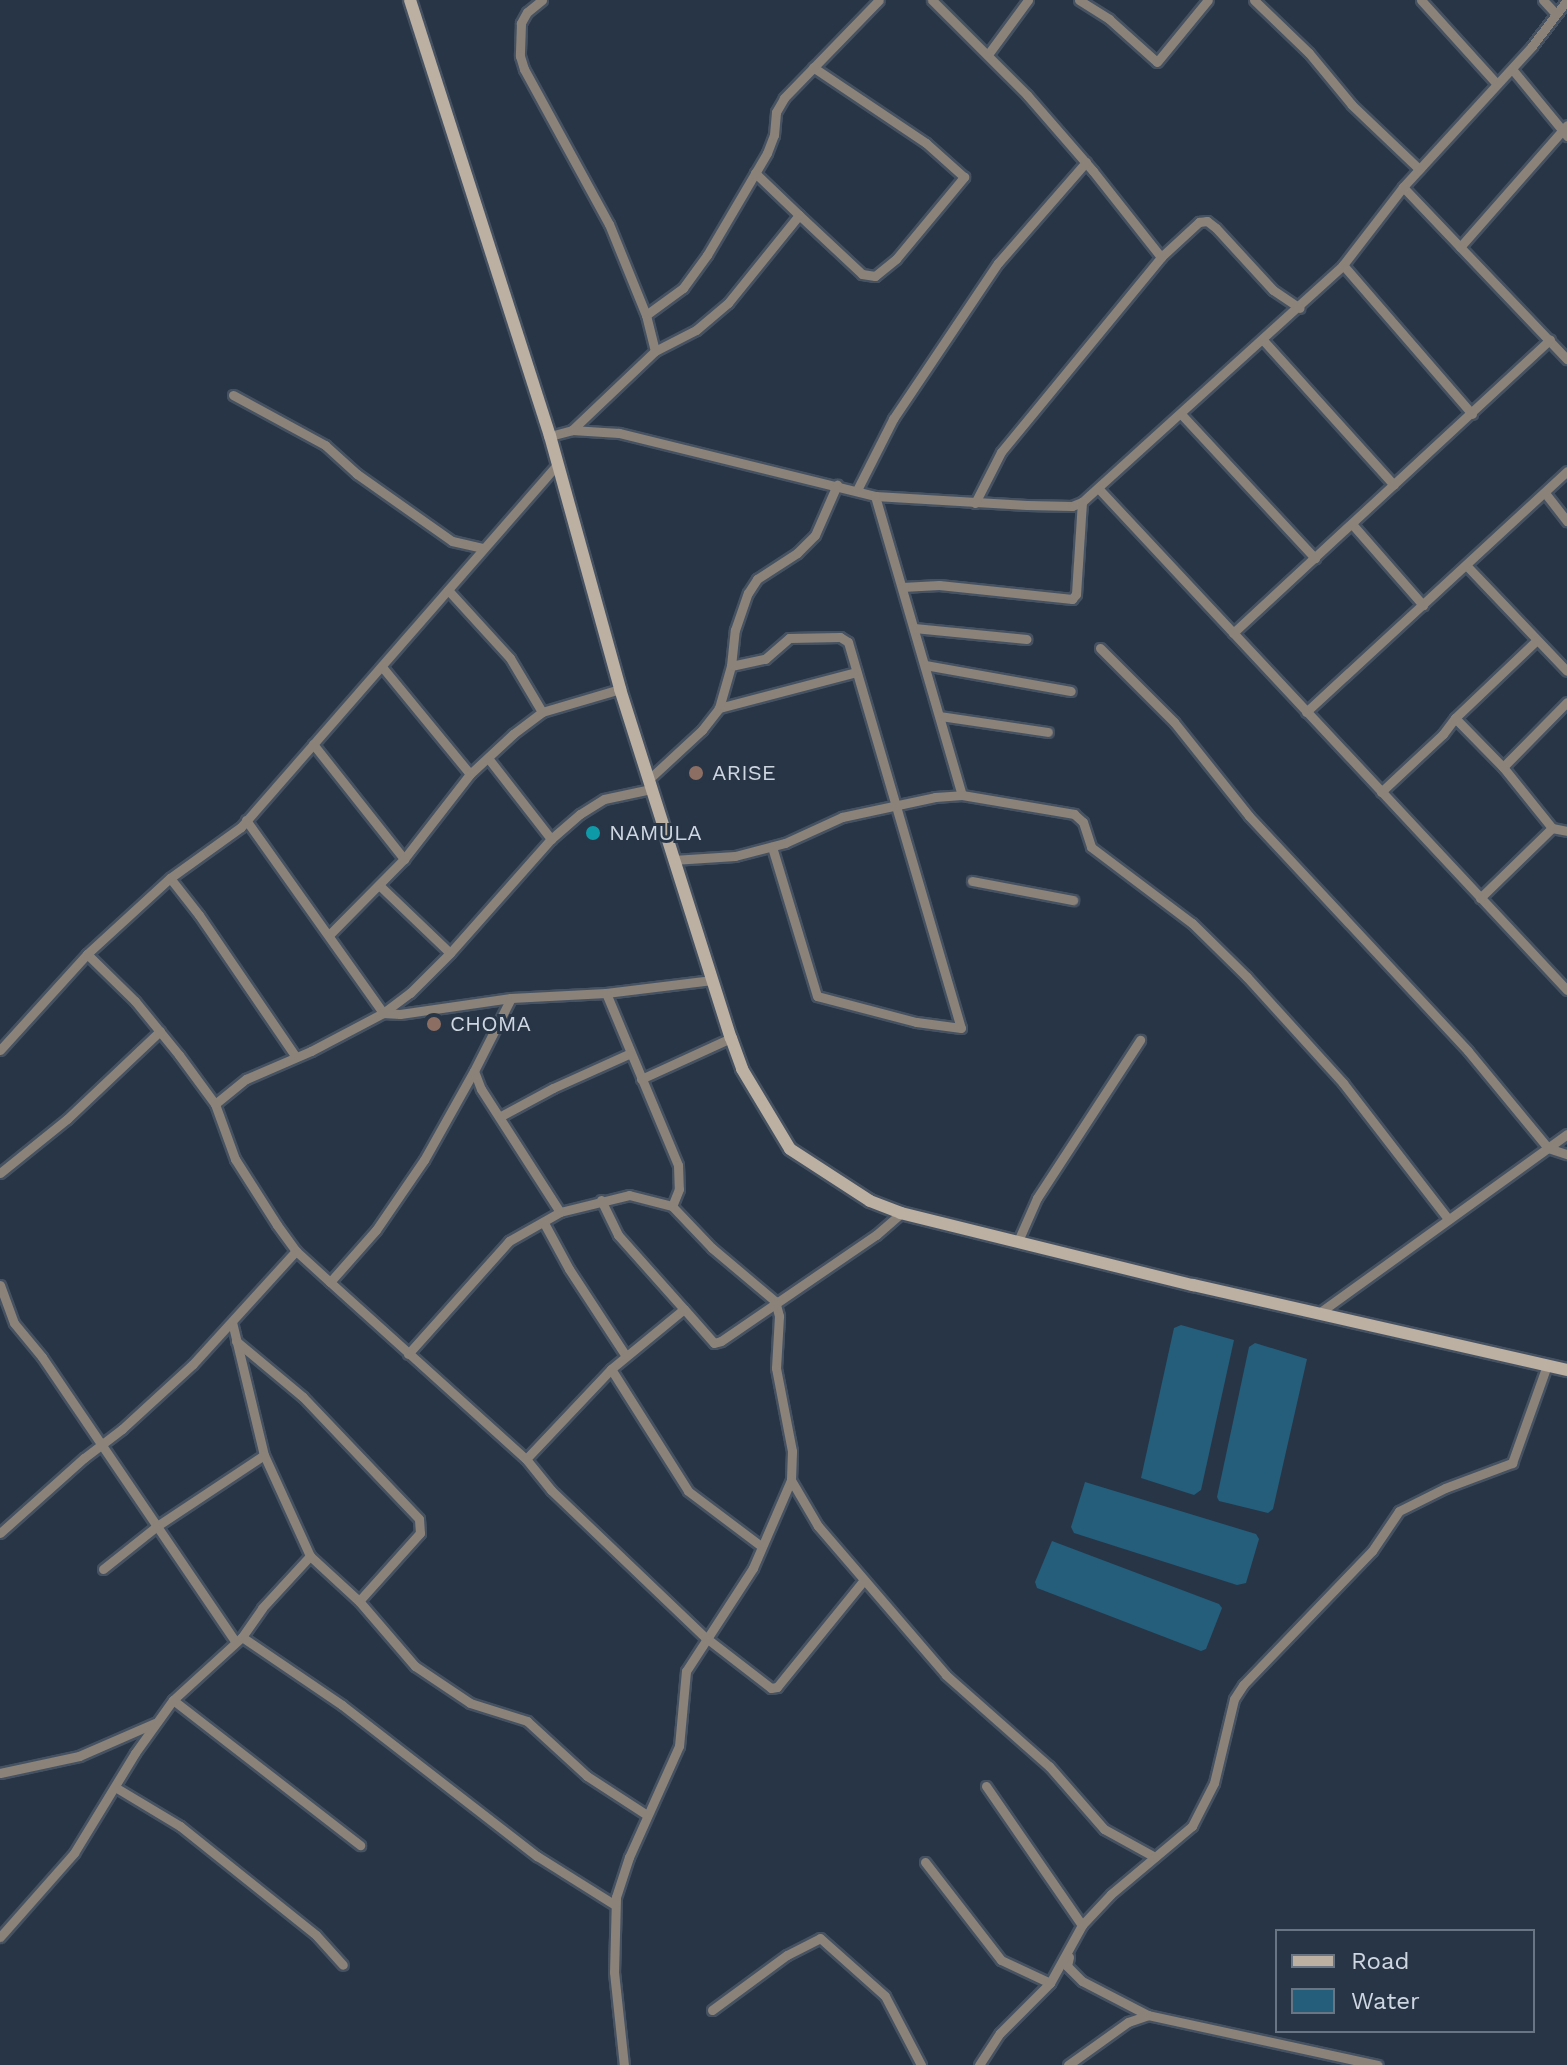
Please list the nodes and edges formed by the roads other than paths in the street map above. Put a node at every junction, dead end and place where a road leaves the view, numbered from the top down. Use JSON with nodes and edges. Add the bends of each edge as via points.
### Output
{"nodes":[{"id":1,"x":410,"y":0,"type":"edge"},
{"id":2,"x":542,"y":0,"type":"edge"},
{"id":3,"x":879,"y":0,"type":"edge"},
{"id":4,"x":932,"y":0,"type":"edge"},
{"id":5,"x":1028,"y":0,"type":"edge"},
{"id":6,"x":1079,"y":0,"type":"edge"},
{"id":7,"x":1208,"y":0,"type":"edge"},
{"id":8,"x":1254,"y":0,"type":"edge"},
{"id":9,"x":1421,"y":0,"type":"edge"},
{"id":10,"x":1543,"y":0,"type":"edge"},
{"id":11,"x":1567,"y":0,"type":"edge"},
{"id":12,"x":1556,"y":14,"type":"junction"},
{"id":13,"x":989,"y":53,"type":"junction"},
{"id":14,"x":813,"y":67,"type":"junction"},
{"id":15,"x":1512,"y":69,"type":"junction"},
{"id":16,"x":1497,"y":84,"type":"junction"},
{"id":17,"x":1565,"y":130,"type":"edge"},
{"id":18,"x":1086,"y":162,"type":"junction"},
{"id":19,"x":1419,"y":169,"type":"junction"},
{"id":20,"x":755,"y":173,"type":"junction"},
{"id":21,"x":1403,"y":187,"type":"junction"},
{"id":22,"x":799,"y":215,"type":"junction"},
{"id":23,"x":1460,"y":247,"type":"junction"},
{"id":24,"x":1161,"y":257,"type":"junction"},
{"id":25,"x":1343,"y":265,"type":"junction"},
{"id":26,"x":1300,"y":308,"type":"junction"},
{"id":27,"x":646,"y":315,"type":"junction"},
{"id":28,"x":1550,"y":339,"type":"junction"},
{"id":29,"x":1263,"y":340,"type":"junction"},
{"id":30,"x":655,"y":351,"type":"junction"},
{"id":31,"x":1567,"y":359,"type":"edge"},
{"id":32,"x":233,"y":395,"type":"dead end"},
{"id":33,"x":1181,"y":414,"type":"junction"},
{"id":34,"x":1472,"y":414,"type":"junction"},
{"id":35,"x":572,"y":430,"type":"junction"},
{"id":36,"x":550,"y":436,"type":"junction"},
{"id":37,"x":558,"y":464,"type":"junction"},
{"id":38,"x":1567,"y":471,"type":"edge"},
{"id":39,"x":837,"y":485,"type":"junction"},
{"id":40,"x":1394,"y":485,"type":"junction"},
{"id":41,"x":1098,"y":488,"type":"junction"},
{"id":42,"x":857,"y":490,"type":"junction"},
{"id":43,"x":1545,"y":493,"type":"junction"},
{"id":44,"x":875,"y":496,"type":"junction"},
{"id":45,"x":1082,"y":502,"type":"junction"},
{"id":46,"x":975,"y":503,"type":"junction"},
{"id":47,"x":1567,"y":521,"type":"edge"},
{"id":48,"x":1352,"y":524,"type":"junction"},
{"id":49,"x":482,"y":548,"type":"junction"},
{"id":50,"x":1315,"y":558,"type":"junction"},
{"id":51,"x":1466,"y":565,"type":"junction"},
{"id":52,"x":902,"y":587,"type":"junction"},
{"id":53,"x":448,"y":590,"type":"junction"},
{"id":54,"x":1423,"y":605,"type":"junction"},
{"id":55,"x":914,"y":628,"type":"junction"},
{"id":56,"x":1233,"y":633,"type":"junction"},
{"id":57,"x":1026,"y":639,"type":"dead end"},
{"id":58,"x":1537,"y":640,"type":"junction"},
{"id":59,"x":1100,"y":648,"type":"dead end"},
{"id":60,"x":925,"y":665,"type":"junction"},
{"id":61,"x":731,"y":666,"type":"junction"},
{"id":62,"x":383,"y":668,"type":"junction"},
{"id":63,"x":1567,"y":671,"type":"edge"},
{"id":64,"x":856,"y":672,"type":"junction"},
{"id":65,"x":620,"y":689,"type":"junction"},
{"id":66,"x":1071,"y":691,"type":"dead end"},
{"id":67,"x":1567,"y":702,"type":"edge"},
{"id":68,"x":719,"y":708,"type":"junction"},
{"id":69,"x":542,"y":712,"type":"junction"},
{"id":70,"x":1306,"y":712,"type":"junction"},
{"id":71,"x":940,"y":716,"type":"junction"},
{"id":72,"x":1455,"y":718,"type":"junction"},
{"id":73,"x":1048,"y":732,"type":"dead end"},
{"id":74,"x":313,"y":744,"type":"junction"},
{"id":75,"x":488,"y":758,"type":"junction"},
{"id":76,"x":1503,"y":767,"type":"junction"},
{"id":77,"x":470,"y":774,"type":"junction"},
{"id":78,"x":649,"y":785,"type":"junction"},
{"id":79,"x":1381,"y":792,"type":"junction"},
{"id":80,"x":962,"y":795,"type":"junction"},
{"id":81,"x":897,"y":804,"type":"junction"},
{"id":82,"x":246,"y":820,"type":"junction"},
{"id":83,"x":1552,"y":828,"type":"junction"},
{"id":84,"x":1567,"y":831,"type":"edge"},
{"id":85,"x":551,"y":839,"type":"junction"},
{"id":86,"x":772,"y":847,"type":"junction"},
{"id":87,"x":404,"y":859,"type":"junction"},
{"id":88,"x":673,"y":860,"type":"junction"},
{"id":89,"x":170,"y":878,"type":"junction"},
{"id":90,"x":972,"y":881,"type":"dead end"},
{"id":91,"x":379,"y":885,"type":"junction"},
{"id":92,"x":1480,"y":898,"type":"junction"},
{"id":93,"x":1073,"y":900,"type":"dead end"},
{"id":94,"x":329,"y":935,"type":"junction"},
{"id":95,"x":450,"y":953,"type":"junction"},
{"id":96,"x":87,"y":954,"type":"junction"},
{"id":97,"x":712,"y":980,"type":"junction"},
{"id":98,"x":1567,"y":990,"type":"edge"},
{"id":99,"x":606,"y":993,"type":"junction"},
{"id":100,"x":511,"y":998,"type":"junction"},
{"id":101,"x":383,"y":1013,"type":"junction"},
{"id":102,"x":160,"y":1031,"type":"junction"},
{"id":103,"x":731,"y":1038,"type":"junction"},
{"id":104,"x":1140,"y":1040,"type":"dead end"},
{"id":105,"x":0,"y":1050,"type":"edge"},
{"id":106,"x":631,"y":1053,"type":"junction"},
{"id":107,"x":296,"y":1057,"type":"junction"},
{"id":108,"x":474,"y":1071,"type":"junction"},
{"id":109,"x":641,"y":1079,"type":"junction"},
{"id":110,"x":215,"y":1104,"type":"junction"},
{"id":111,"x":501,"y":1116,"type":"junction"},
{"id":112,"x":1567,"y":1134,"type":"edge"},
{"id":113,"x":1548,"y":1148,"type":"junction"},
{"id":114,"x":1567,"y":1154,"type":"edge"},
{"id":115,"x":0,"y":1173,"type":"edge"},
{"id":116,"x":601,"y":1200,"type":"junction"},
{"id":117,"x":672,"y":1206,"type":"junction"},
{"id":118,"x":560,"y":1212,"type":"junction"},
{"id":119,"x":901,"y":1213,"type":"junction"},
{"id":120,"x":1448,"y":1219,"type":"junction"},
{"id":121,"x":544,"y":1223,"type":"junction"},
{"id":122,"x":1018,"y":1241,"type":"junction"},
{"id":123,"x":296,"y":1251,"type":"junction"},
{"id":124,"x":330,"y":1282,"type":"junction"},
{"id":125,"x":0,"y":1285,"type":"edge"},
{"id":126,"x":775,"y":1301,"type":"junction"},
{"id":127,"x":684,"y":1309,"type":"junction"},
{"id":128,"x":1319,"y":1313,"type":"junction"},
{"id":129,"x":232,"y":1322,"type":"junction"},
{"id":130,"x":236,"y":1341,"type":"junction"},
{"id":131,"x":408,"y":1354,"type":"junction"},
{"id":132,"x":626,"y":1356,"type":"junction"},
{"id":133,"x":1547,"y":1365,"type":"junction"},
{"id":134,"x":611,"y":1369,"type":"junction"},
{"id":135,"x":1567,"y":1370,"type":"edge"},
{"id":136,"x":103,"y":1446,"type":"junction"},
{"id":137,"x":264,"y":1455,"type":"junction"},
{"id":138,"x":526,"y":1459,"type":"junction"},
{"id":139,"x":791,"y":1480,"type":"junction"},
{"id":140,"x":157,"y":1526,"type":"junction"},
{"id":141,"x":0,"y":1533,"type":"edge"},
{"id":142,"x":761,"y":1546,"type":"junction"},
{"id":143,"x":310,"y":1556,"type":"junction"},
{"id":144,"x":103,"y":1569,"type":"dead end"},
{"id":145,"x":864,"y":1580,"type":"junction"},
{"id":146,"x":359,"y":1601,"type":"junction"},
{"id":147,"x":705,"y":1637,"type":"junction"},
{"id":148,"x":239,"y":1639,"type":"junction"},
{"id":149,"x":173,"y":1700,"type":"junction"},
{"id":150,"x":155,"y":1723,"type":"junction"},
{"id":151,"x":0,"y":1773,"type":"edge"},
{"id":152,"x":986,"y":1786,"type":"dead end"},
{"id":153,"x":115,"y":1787,"type":"junction"},
{"id":154,"x":647,"y":1815,"type":"junction"},
{"id":155,"x":360,"y":1845,"type":"dead end"},
{"id":156,"x":1155,"y":1857,"type":"junction"},
{"id":157,"x":925,"y":1862,"type":"dead end"},
{"id":158,"x":615,"y":1905,"type":"junction"},
{"id":159,"x":1082,"y":1925,"type":"junction"},
{"id":160,"x":0,"y":1937,"type":"edge"},
{"id":161,"x":1069,"y":1954,"type":"junction"},
{"id":162,"x":343,"y":1965,"type":"dead end"},
{"id":163,"x":1050,"y":1983,"type":"junction"},
{"id":164,"x":712,"y":2010,"type":"dead end"},
{"id":165,"x":1148,"y":2015,"type":"junction"},
{"id":166,"x":624,"y":2065,"type":"edge"},
{"id":167,"x":921,"y":2065,"type":"edge"},
{"id":168,"x":979,"y":2065,"type":"edge"},
{"id":169,"x":1068,"y":2065,"type":"edge"},
{"id":170,"x":1378,"y":2065,"type":"edge"}],
"edges":[{"from":1,"to":36,"type":"street"},
{"from":2,"to":27,"type":"street","via":[[521,23],[524,69],[586,177]]},
{"from":3,"to":14,"type":"street"},
{"from":4,"to":13,"type":"street"},
{"from":5,"to":13,"type":"street"},
{"from":6,"to":7,"type":"street","via":[[1157,62]]},
{"from":8,"to":19,"type":"street"},
{"from":9,"to":16,"type":"street"},
{"from":10,"to":12,"type":"street"},
{"from":11,"to":12,"type":"street"},
{"from":12,"to":15,"type":"street"},
{"from":13,"to":18,"type":"street"},
{"from":14,"to":20,"type":"street","via":[[776,112],[772,142]]},
{"from":14,"to":22,"type":"street","via":[[926,143],[964,177],[896,259],[875,276],[862,274]]},
{"from":15,"to":16,"type":"street"},
{"from":15,"to":17,"type":"street"},
{"from":16,"to":19,"type":"street"},
{"from":17,"to":23,"type":"street"},
{"from":18,"to":24,"type":"street"},
{"from":18,"to":42,"type":"street","via":[[998,263],[893,419]]},
{"from":19,"to":21,"type":"street"},
{"from":20,"to":22,"type":"street"},
{"from":20,"to":27,"type":"street","via":[[683,288]]},
{"from":21,"to":23,"type":"street"},
{"from":21,"to":25,"type":"street"},
{"from":22,"to":30,"type":"street","via":[[728,303],[696,330]]},
{"from":23,"to":28,"type":"street"},
{"from":24,"to":26,"type":"street","via":[[1199,222],[1207,221],[1273,290]]},
{"from":24,"to":46,"type":"street","via":[[1001,452]]},
{"from":25,"to":26,"type":"street"},
{"from":25,"to":34,"type":"street"},
{"from":26,"to":29,"type":"street"},
{"from":27,"to":30,"type":"street"},
{"from":28,"to":31,"type":"street"},
{"from":28,"to":34,"type":"street"},
{"from":29,"to":33,"type":"street"},
{"from":29,"to":40,"type":"street"},
{"from":30,"to":35,"type":"street"},
{"from":32,"to":49,"type":"street","via":[[325,445],[452,541]]},
{"from":33,"to":41,"type":"street"},
{"from":33,"to":50,"type":"street"},
{"from":34,"to":40,"type":"street"},
{"from":35,"to":36,"type":"street"},
{"from":35,"to":39,"type":"street","via":[[619,433]]},
{"from":36,"to":37,"type":"street"},
{"from":37,"to":49,"type":"street"},
{"from":37,"to":65,"type":"street"},
{"from":38,"to":43,"type":"street"},
{"from":39,"to":42,"type":"street"},
{"from":39,"to":61,"type":"street","via":[[815,535],[757,579],[748,593],[735,630]]},
{"from":40,"to":48,"type":"street"},
{"from":41,"to":45,"type":"street"},
{"from":41,"to":56,"type":"street"},
{"from":42,"to":44,"type":"street"},
{"from":43,"to":47,"type":"street"},
{"from":43,"to":51,"type":"street"},
{"from":44,"to":46,"type":"street"},
{"from":44,"to":52,"type":"street"},
{"from":45,"to":46,"type":"street"},
{"from":45,"to":52,"type":"street","via":[[1072,599],[939,585]]},
{"from":48,"to":50,"type":"street"},
{"from":48,"to":54,"type":"street"},
{"from":49,"to":53,"type":"street"},
{"from":50,"to":56,"type":"street"},
{"from":51,"to":54,"type":"street"},
{"from":51,"to":58,"type":"street"},
{"from":52,"to":55,"type":"street"},
{"from":53,"to":62,"type":"street"},
{"from":53,"to":69,"type":"street","via":[[510,658]]},
{"from":54,"to":70,"type":"street"},
{"from":55,"to":57,"type":"street"},
{"from":55,"to":60,"type":"street"},
{"from":56,"to":70,"type":"street"},
{"from":58,"to":63,"type":"street"},
{"from":58,"to":72,"type":"street"},
{"from":59,"to":113,"type":"street","via":[[1174,722],[1249,816],[1468,1051]]},
{"from":60,"to":66,"type":"street"},
{"from":60,"to":71,"type":"street"},
{"from":61,"to":64,"type":"street","via":[[765,659],[789,638],[840,637],[848,642]]},
{"from":61,"to":68,"type":"street"},
{"from":62,"to":74,"type":"street"},
{"from":62,"to":77,"type":"street"},
{"from":64,"to":68,"type":"street"},
{"from":64,"to":81,"type":"street"},
{"from":65,"to":69,"type":"street"},
{"from":65,"to":78,"type":"street"},
{"from":67,"to":76,"type":"street"},
{"from":68,"to":78,"type":"street"},
{"from":69,"to":75,"type":"street"},
{"from":70,"to":79,"type":"street"},
{"from":71,"to":73,"type":"street"},
{"from":71,"to":80,"type":"street"},
{"from":72,"to":76,"type":"street"},
{"from":72,"to":79,"type":"street"},
{"from":74,"to":82,"type":"street"},
{"from":74,"to":87,"type":"street"},
{"from":75,"to":77,"type":"street"},
{"from":75,"to":85,"type":"street"},
{"from":76,"to":83,"type":"street"},
{"from":77,"to":87,"type":"street"},
{"from":78,"to":85,"type":"street","via":[[592,805]]},
{"from":78,"to":88,"type":"street"},
{"from":79,"to":92,"type":"street"},
{"from":80,"to":81,"type":"street"},
{"from":80,"to":120,"type":"street","via":[[1080,818],[1091,847],[1201,931],[1303,1038]]},
{"from":81,"to":86,"type":"street","via":[[842,817]]},
{"from":81,"to":86,"type":"street","via":[[961,1028],[817,996]]},
{"from":82,"to":89,"type":"street"},
{"from":82,"to":94,"type":"street"},
{"from":83,"to":84,"type":"street"},
{"from":83,"to":92,"type":"street"},
{"from":85,"to":95,"type":"street"},
{"from":86,"to":88,"type":"street","via":[[735,856]]},
{"from":87,"to":91,"type":"street"},
{"from":88,"to":97,"type":"street"},
{"from":89,"to":96,"type":"street"},
{"from":89,"to":107,"type":"street"},
{"from":90,"to":93,"type":"street"},
{"from":91,"to":94,"type":"street"},
{"from":91,"to":95,"type":"street"},
{"from":92,"to":98,"type":"street"},
{"from":94,"to":101,"type":"street"},
{"from":95,"to":101,"type":"street"},
{"from":96,"to":102,"type":"street"},
{"from":96,"to":105,"type":"street"},
{"from":97,"to":99,"type":"street"},
{"from":97,"to":103,"type":"street"},
{"from":99,"to":100,"type":"street"},
{"from":99,"to":106,"type":"street"},
{"from":100,"to":101,"type":"street"},
{"from":100,"to":108,"type":"street"},
{"from":101,"to":107,"type":"street"},
{"from":102,"to":110,"type":"street"},
{"from":102,"to":115,"type":"street","via":[[67,1119]]},
{"from":103,"to":109,"type":"street"},
{"from":103,"to":119,"type":"street","via":[[742,1069],[790,1149],[870,1201]]},
{"from":104,"to":122,"type":"street","via":[[1037,1198]]},
{"from":106,"to":109,"type":"street"},
{"from":106,"to":111,"type":"street"},
{"from":107,"to":110,"type":"street","via":[[246,1079]]},
{"from":108,"to":111,"type":"street"},
{"from":108,"to":124,"type":"street","via":[[424,1160],[376,1230]]},
{"from":109,"to":117,"type":"street","via":[[678,1165],[679,1189]]},
{"from":110,"to":123,"type":"street","via":[[235,1159]]},
{"from":111,"to":118,"type":"street"},
{"from":112,"to":113,"type":"street"},
{"from":113,"to":114,"type":"street"},
{"from":113,"to":120,"type":"street"},
{"from":116,"to":117,"type":"street","via":[[629,1195]]},
{"from":116,"to":118,"type":"street"},
{"from":116,"to":127,"type":"street","via":[[618,1235]]},
{"from":117,"to":126,"type":"street"},
{"from":118,"to":121,"type":"street"},
{"from":119,"to":122,"type":"street"},
{"from":119,"to":126,"type":"street","via":[[838,1262]]},
{"from":120,"to":128,"type":"street"},
{"from":121,"to":131,"type":"street","via":[[509,1241]]},
{"from":121,"to":132,"type":"street"},
{"from":122,"to":128,"type":"street"},
{"from":123,"to":124,"type":"street"},
{"from":123,"to":129,"type":"street"},
{"from":124,"to":131,"type":"street"},
{"from":125,"to":136,"type":"street","via":[[14,1323]]},
{"from":126,"to":127,"type":"street","via":[[714,1343]]},
{"from":126,"to":139,"type":"street","via":[[776,1368],[792,1451]]},
{"from":127,"to":132,"type":"street"},
{"from":128,"to":133,"type":"street"},
{"from":129,"to":130,"type":"street"},
{"from":129,"to":136,"type":"street"},
{"from":130,"to":137,"type":"street"},
{"from":130,"to":146,"type":"street","via":[[303,1397],[419,1519],[420,1533]]},
{"from":131,"to":138,"type":"street"},
{"from":132,"to":134,"type":"street"},
{"from":133,"to":135,"type":"street"},
{"from":133,"to":156,"type":"street","via":[[1512,1463],[1399,1511],[1372,1551],[1243,1685],[1234,1699],[1214,1783],[1198,1817]]},
{"from":134,"to":138,"type":"street"},
{"from":134,"to":142,"type":"street","via":[[688,1491]]},
{"from":136,"to":140,"type":"street"},
{"from":136,"to":141,"type":"street"},
{"from":137,"to":140,"type":"street"},
{"from":137,"to":143,"type":"street"},
{"from":138,"to":147,"type":"street","via":[[551,1490]]},
{"from":139,"to":142,"type":"street"},
{"from":139,"to":145,"type":"street","via":[[818,1526]]},
{"from":140,"to":144,"type":"street"},
{"from":140,"to":148,"type":"street"},
{"from":142,"to":147,"type":"street","via":[[736,1595]]},
{"from":143,"to":146,"type":"street"},
{"from":143,"to":148,"type":"street"},
{"from":145,"to":147,"type":"street","via":[[774,1688]]},
{"from":145,"to":156,"type":"street","via":[[946,1675],[1049,1766],[1094,1819]]},
{"from":146,"to":154,"type":"street","via":[[399,1649],[437,1682],[488,1711],[527,1721],[587,1776]]},
{"from":147,"to":154,"type":"street","via":[[686,1671],[679,1746]]},
{"from":148,"to":149,"type":"street"},
{"from":148,"to":158,"type":"street","via":[[342,1705],[537,1856]]},
{"from":149,"to":150,"type":"street"},
{"from":149,"to":155,"type":"street"},
{"from":150,"to":151,"type":"street","via":[[79,1756]]},
{"from":150,"to":153,"type":"street"},
{"from":152,"to":159,"type":"street"},
{"from":153,"to":160,"type":"street","via":[[63,1867]]},
{"from":153,"to":162,"type":"street","via":[[180,1826],[316,1935]]},
{"from":154,"to":158,"type":"street"},
{"from":156,"to":159,"type":"street"},
{"from":157,"to":163,"type":"street","via":[[1001,1960]]},
{"from":158,"to":166,"type":"street","via":[[614,1972]]},
{"from":159,"to":161,"type":"street"},
{"from":161,"to":163,"type":"street"},
{"from":161,"to":165,"type":"street","via":[[1067,1966],[1082,1981]]},
{"from":163,"to":168,"type":"street","via":[[1000,2033]]},
{"from":164,"to":167,"type":"street","via":[[787,1955],[820,1938],[885,1996]]},
{"from":165,"to":169,"type":"street","via":[[1128,2022]]},
{"from":165,"to":170,"type":"street"}]}
